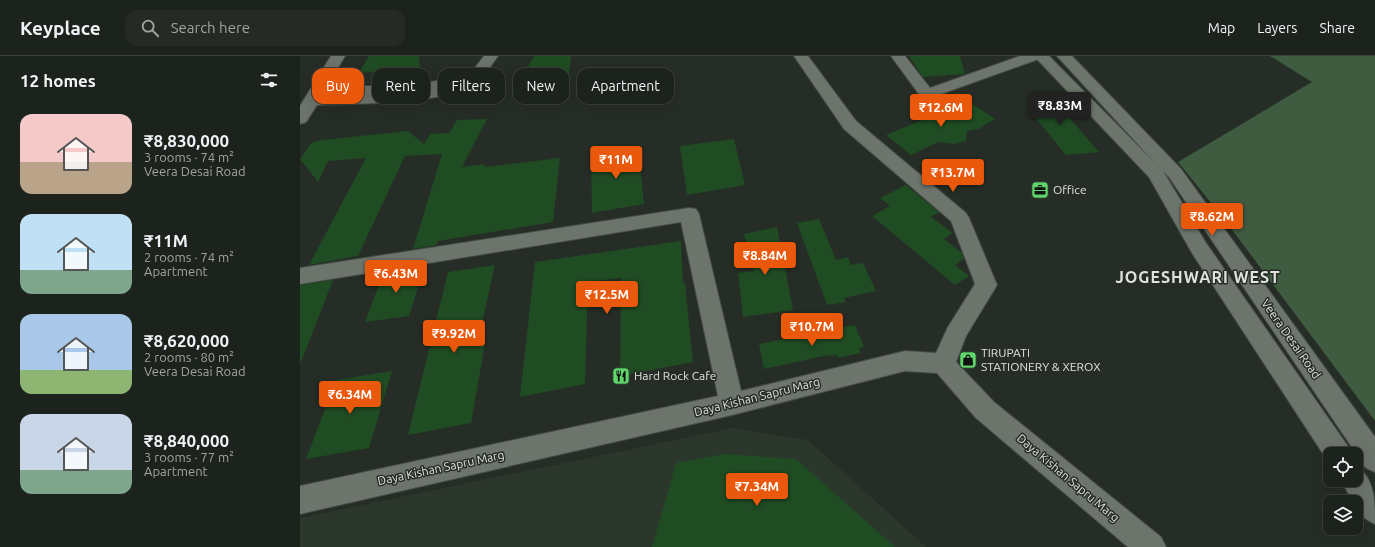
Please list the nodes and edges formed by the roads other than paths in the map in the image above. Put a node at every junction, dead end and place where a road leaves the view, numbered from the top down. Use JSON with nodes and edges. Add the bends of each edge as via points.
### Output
{"nodes":[{"id":1,"x":338,"y":56,"type":"edge"},
{"id":2,"x":491,"y":56,"type":"edge"},
{"id":3,"x":801,"y":56,"type":"edge"},
{"id":4,"x":898,"y":56,"type":"edge"},
{"id":5,"x":1064,"y":56,"type":"edge"},
{"id":6,"x":1044,"y":57,"type":"edge"},
{"id":7,"x":331,"y":68,"type":"edge"},
{"id":8,"x":364,"y":96,"type":"edge"},
{"id":9,"x":312,"y":99,"type":"edge"},
{"id":10,"x":300,"y":119,"type":"edge"},
{"id":11,"x":1158,"y":165,"type":"junction"},
{"id":12,"x":300,"y":276,"type":"edge"},
{"id":13,"x":943,"y":364,"type":"junction"},
{"id":14,"x":732,"y":404,"type":"junction"},
{"id":15,"x":1333,"y":447,"type":"edge"},
{"id":16,"x":1375,"y":459,"type":"edge"},
{"id":17,"x":300,"y":500,"type":"edge"},
{"id":18,"x":1151,"y":547,"type":"edge"}],
"edges":[{"from":1,"to":7,"type":"street"},
{"from":2,"to":8,"type":"street","via":[[479,72],[484,74],[484,78],[452,90],[420,96]]},
{"from":3,"to":13,"type":"street","via":[[850,125],[959,218],[986,285],[956,333]]},
{"from":4,"to":6,"type":"street","via":[[927,94]]},
{"from":5,"to":11,"type":"street","name":"Veera Desai Road"},
{"from":6,"to":11,"type":"street"},
{"from":9,"to":10,"type":"street"},
{"from":11,"to":15,"type":"street","via":[[1156,174],[1199,248]]},
{"from":11,"to":16,"type":"street","name":"Veera Desai Road","via":[[1175,173]]},
{"from":12,"to":14,"type":"street","via":[[689,214]]},
{"from":13,"to":14,"type":"street","name":"Daya Kishan Sapru Marg","via":[[905,361]]},
{"from":13,"to":18,"type":"street","name":"Daya Kishan Sapru Marg","via":[[985,410]]},
{"from":14,"to":17,"type":"street","name":"Daya Kishan Sapru Marg"}]}
